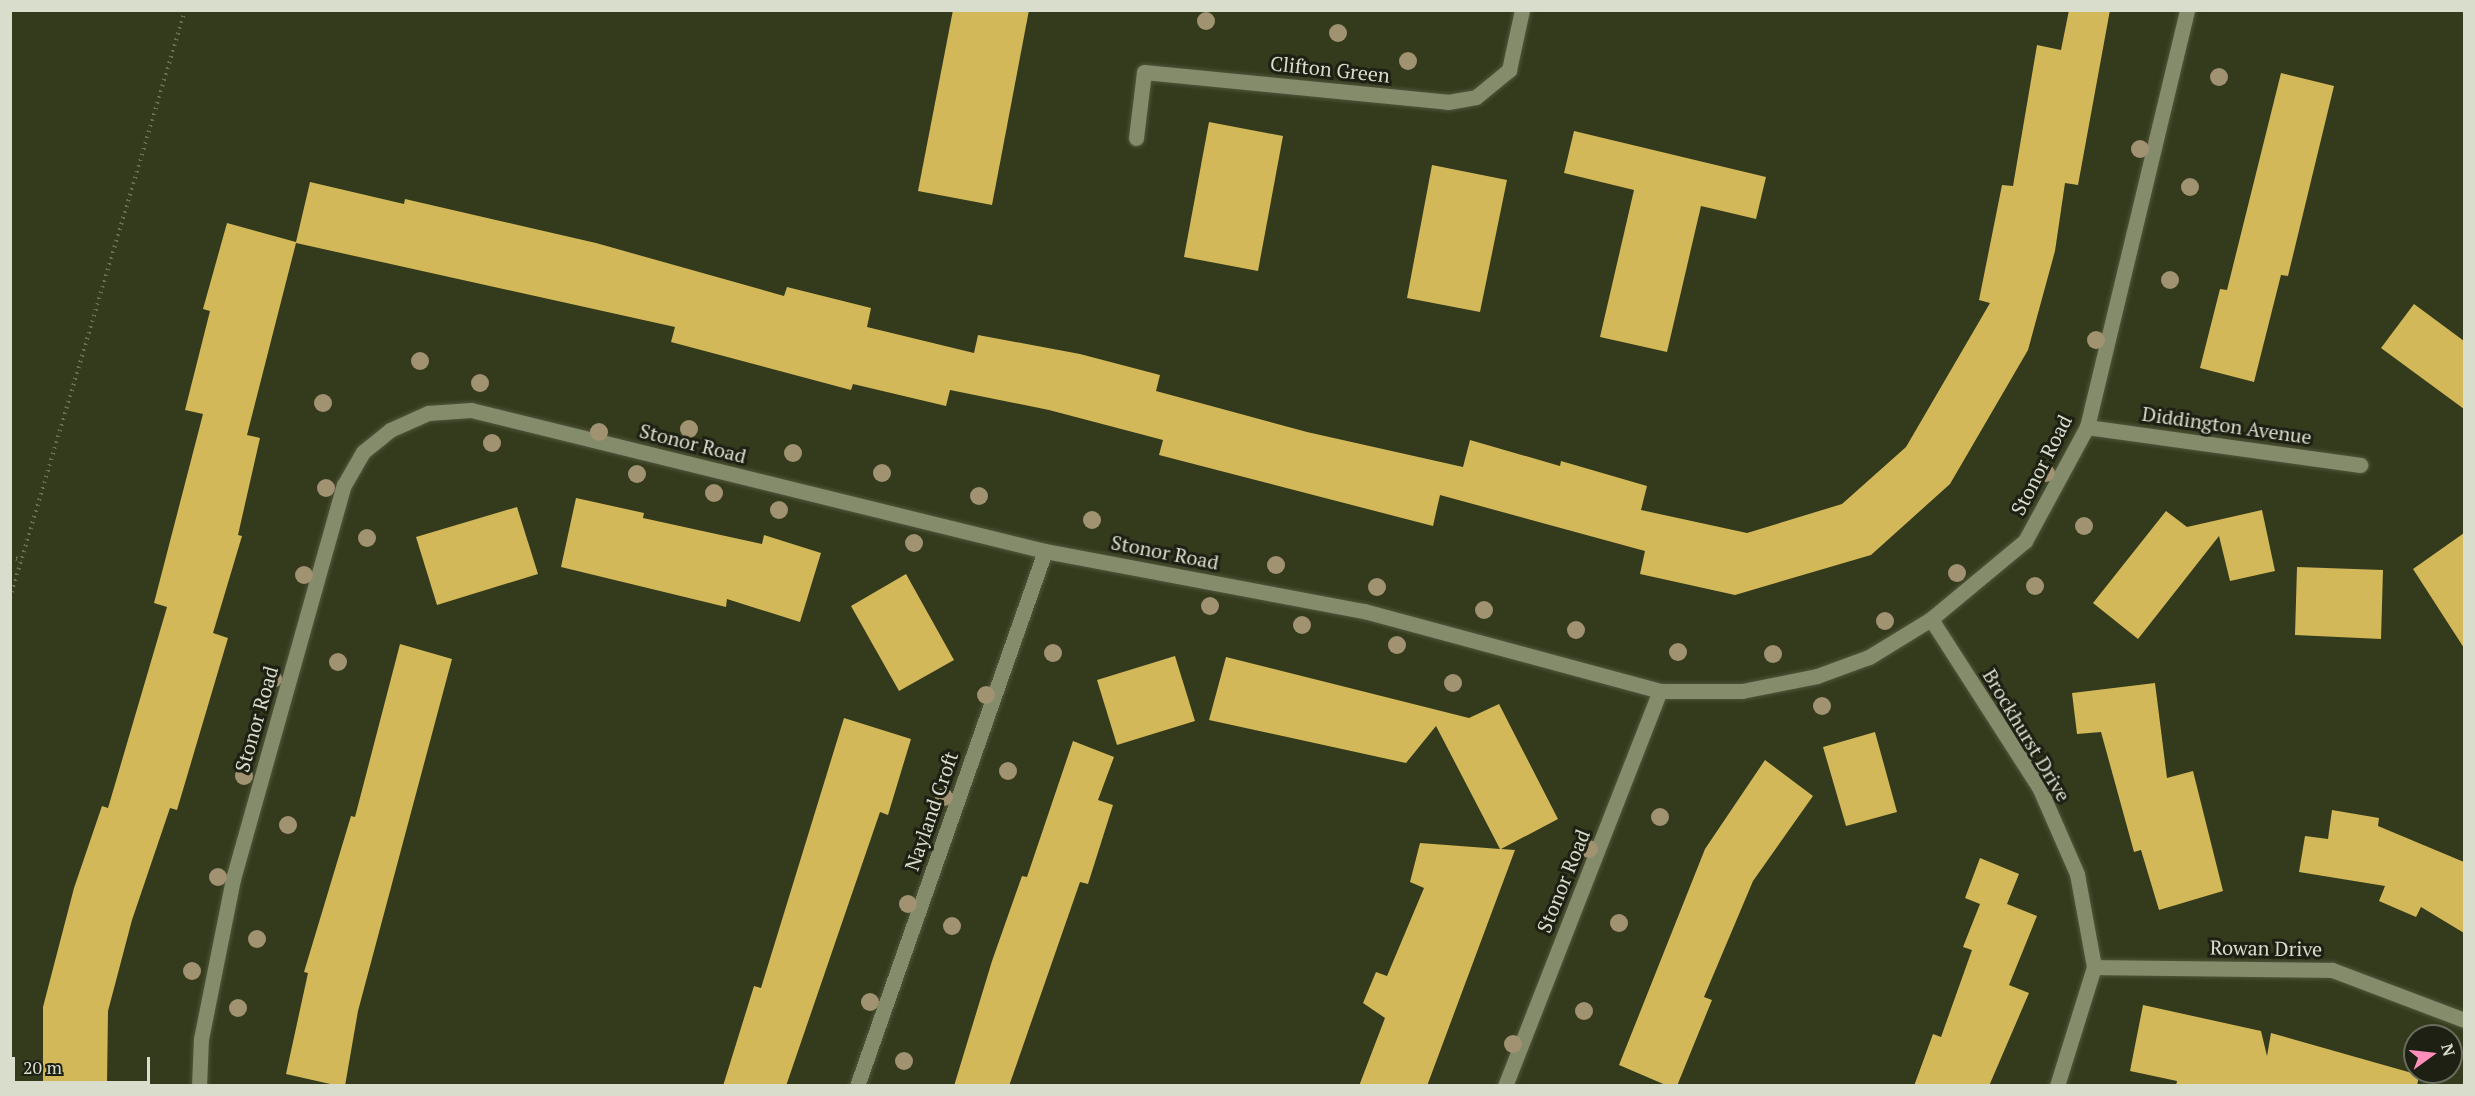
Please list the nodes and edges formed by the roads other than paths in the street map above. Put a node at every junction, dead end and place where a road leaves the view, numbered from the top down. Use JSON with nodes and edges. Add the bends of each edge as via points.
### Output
{"nodes":[{"id":1,"x":1522,"y":10,"type":"edge"},
{"id":2,"x":2187,"y":10,"type":"edge"},
{"id":3,"x":1136,"y":138,"type":"dead end"},
{"id":4,"x":2087,"y":426,"type":"junction"},
{"id":5,"x":2360,"y":465,"type":"dead end"},
{"id":6,"x":1045,"y":551,"type":"junction"},
{"id":7,"x":1931,"y":619,"type":"junction"},
{"id":8,"x":1660,"y":691,"type":"junction"},
{"id":9,"x":2094,"y":967,"type":"junction"},
{"id":10,"x":2464,"y":1020,"type":"edge"},
{"id":11,"x":199,"y":1086,"type":"edge"},
{"id":12,"x":856,"y":1086,"type":"edge"},
{"id":13,"x":1505,"y":1086,"type":"edge"},
{"id":14,"x":2056,"y":1086,"type":"edge"}],
"edges":[{"from":1,"to":3,"type":"street","name":"Clifton Green","via":[[1509,70],[1476,97],[1448,102],[1144,72]]},
{"from":2,"to":4,"type":"street","name":"Stonor Road"},
{"from":4,"to":5,"type":"street","name":"Diddington Avenue"},
{"from":4,"to":7,"type":"street","name":"Stonor Road","via":[[2025,541]]},
{"from":6,"to":8,"type":"street","name":"Stonor Road","via":[[1364,611]]},
{"from":6,"to":11,"type":"street","name":"Stonor Road","via":[[471,410],[428,413],[390,430],[363,452],[344,486],[233,879],[201,1039]]},
{"from":6,"to":12,"type":"street","name":"Nayland Croft"},
{"from":7,"to":8,"type":"street","name":"Stonor Road","via":[[1869,657],[1817,676],[1742,691]]},
{"from":7,"to":9,"type":"street","name":"Brockhurst Drive","via":[[2039,787],[2077,874]]},
{"from":8,"to":13,"type":"street","name":"Stonor Road"},
{"from":9,"to":10,"type":"street","name":"Rowan Drive","via":[[2332,970]]},
{"from":9,"to":14,"type":"street","name":"Brockhurst Drive"}]}
